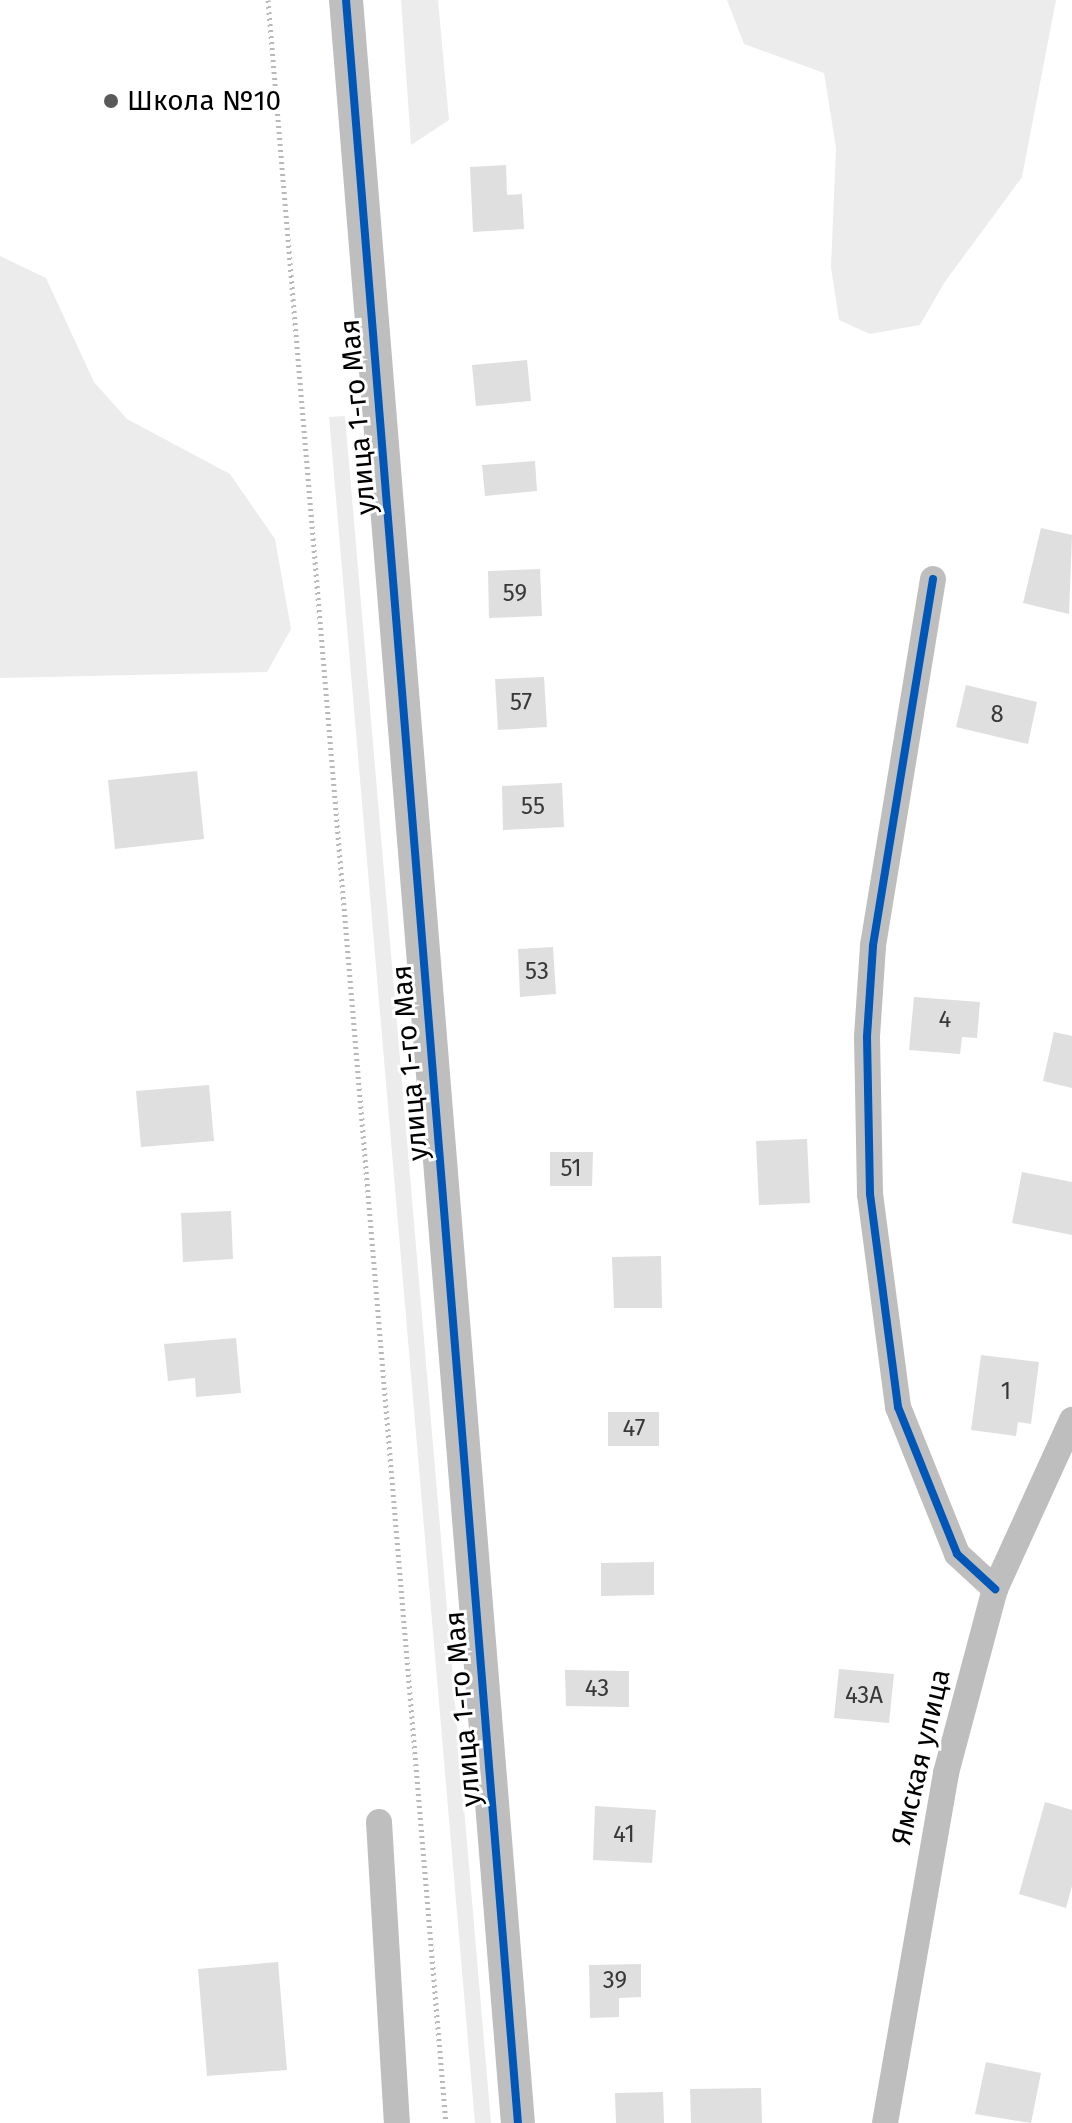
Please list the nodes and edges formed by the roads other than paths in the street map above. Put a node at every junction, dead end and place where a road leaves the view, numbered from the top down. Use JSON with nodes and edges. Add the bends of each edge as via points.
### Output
{"nodes":[{"id":1,"x":346,"y":0,"type":"edge"},
{"id":2,"x":933,"y":579,"type":"dead end"},
{"id":3,"x":1072,"y":1420,"type":"edge"},
{"id":4,"x":995,"y":1589,"type":"junction"},
{"id":5,"x":379,"y":1822,"type":"dead end"},
{"id":6,"x":397,"y":2123,"type":"edge"},
{"id":7,"x":518,"y":2123,"type":"edge"},
{"id":8,"x":885,"y":2123,"type":"edge"}],
"edges":[{"from":1,"to":7,"type":"street","name":"улица 1-го Мая"},
{"from":2,"to":4,"type":"street","via":[[873,946],[867,1037],[870,1194],[898,1407],[957,1554]]},
{"from":3,"to":4,"type":"street","name":"Ямская улица"},
{"from":4,"to":8,"type":"street","name":"Ямская улица","via":[[946,1773]]},
{"from":5,"to":6,"type":"street"}]}
